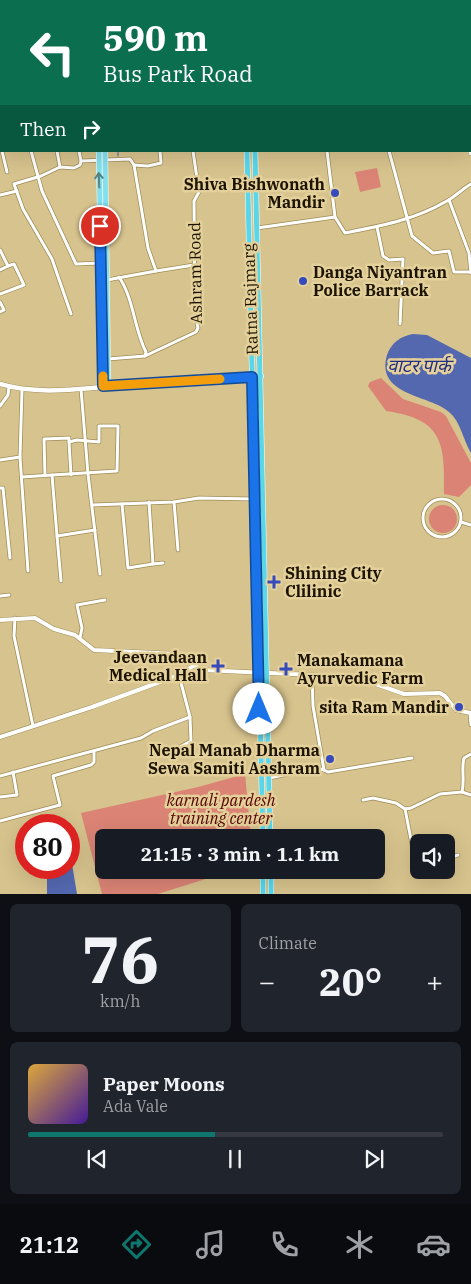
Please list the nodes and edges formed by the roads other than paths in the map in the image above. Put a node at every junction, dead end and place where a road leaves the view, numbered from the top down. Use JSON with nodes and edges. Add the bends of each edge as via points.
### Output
{"nodes":[{"id":1,"x":2,"y":152,"type":"edge"},
{"id":2,"x":31,"y":152,"type":"edge"},
{"id":3,"x":57,"y":152,"type":"edge"},
{"id":4,"x":79,"y":152,"type":"edge"},
{"id":5,"x":99,"y":152,"type":"edge"},
{"id":6,"x":105,"y":152,"type":"edge"},
{"id":7,"x":160,"y":152,"type":"edge"},
{"id":8,"x":193,"y":152,"type":"edge"},
{"id":9,"x":247,"y":152,"type":"edge"},
{"id":10,"x":256,"y":152,"type":"edge"},
{"id":11,"x":327,"y":152,"type":"edge"},
{"id":12,"x":389,"y":152,"type":"edge"},
{"id":13,"x":106,"y":160,"type":"junction"},
{"id":14,"x":81,"y":161,"type":"junction"},
{"id":15,"x":99,"y":161,"type":"junction"},
{"id":16,"x":134,"y":165,"type":"junction"},
{"id":17,"x":60,"y":167,"type":"junction"},
{"id":18,"x":8,"y":172,"type":"dead end"},
{"id":19,"x":38,"y":176,"type":"junction"},
{"id":20,"x":471,"y":184,"type":"edge"},
{"id":21,"x":17,"y":191,"type":"junction"},
{"id":22,"x":0,"y":196,"type":"edge"},
{"id":23,"x":449,"y":200,"type":"junction"},
{"id":24,"x":335,"y":217,"type":"junction"},
{"id":25,"x":406,"y":219,"type":"junction"},
{"id":26,"x":377,"y":227,"type":"junction"},
{"id":27,"x":257,"y":228,"type":"junction"},
{"id":28,"x":0,"y":250,"type":"edge"},
{"id":29,"x":100,"y":263,"type":"junction"},
{"id":30,"x":194,"y":265,"type":"junction"},
{"id":31,"x":8,"y":266,"type":"junction"},
{"id":32,"x":0,"y":270,"type":"edge"},
{"id":33,"x":156,"y":271,"type":"junction"},
{"id":34,"x":471,"y":272,"type":"edge"},
{"id":35,"x":118,"y":277,"type":"junction"},
{"id":36,"x":107,"y":280,"type":"junction"},
{"id":37,"x":0,"y":294,"type":"edge"},
{"id":38,"x":0,"y":302,"type":"edge"},
{"id":39,"x":0,"y":312,"type":"edge"},
{"id":40,"x":71,"y":314,"type":"dead end"},
{"id":41,"x":400,"y":324,"type":"dead end"},
{"id":42,"x":144,"y":356,"type":"junction"},
{"id":43,"x":107,"y":359,"type":"junction"},
{"id":44,"x":261,"y":376,"type":"junction"},
{"id":45,"x":252,"y":377,"type":"junction"},
{"id":46,"x":0,"y":384,"type":"edge"},
{"id":47,"x":105,"y":386,"type":"junction"},
{"id":48,"x":9,"y":387,"type":"junction"},
{"id":49,"x":82,"y":389,"type":"junction"},
{"id":50,"x":22,"y":390,"type":"junction"},
{"id":51,"x":0,"y":406,"type":"edge"},
{"id":52,"x":69,"y":442,"type":"junction"},
{"id":53,"x":86,"y":442,"type":"junction"},
{"id":54,"x":20,"y":457,"type":"junction"},
{"id":55,"x":0,"y":460,"type":"edge"},
{"id":56,"x":88,"y":474,"type":"junction"},
{"id":57,"x":52,"y":475,"type":"junction"},
{"id":58,"x":71,"y":475,"type":"junction"},
{"id":59,"x":45,"y":476,"type":"junction"},
{"id":60,"x":22,"y":477,"type":"junction"},
{"id":61,"x":0,"y":488,"type":"edge"},
{"id":62,"x":254,"y":499,"type":"junction"},
{"id":63,"x":150,"y":502,"type":"junction"},
{"id":64,"x":174,"y":502,"type":"junction"},
{"id":65,"x":122,"y":504,"type":"junction"},
{"id":66,"x":92,"y":505,"type":"junction"},
{"id":67,"x":461,"y":522,"type":"junction"},
{"id":68,"x":471,"y":525,"type":"edge"},
{"id":69,"x":256,"y":526,"type":"junction"},
{"id":70,"x":263,"y":526,"type":"junction"},
{"id":71,"x":95,"y":530,"type":"junction"},
{"id":72,"x":57,"y":536,"type":"junction"},
{"id":73,"x":178,"y":550,"type":"dead end"},
{"id":74,"x":10,"y":558,"type":"dead end"},
{"id":75,"x":163,"y":563,"type":"dead end"},
{"id":76,"x":153,"y":564,"type":"junction"},
{"id":77,"x":28,"y":571,"type":"dead end"},
{"id":78,"x":100,"y":574,"type":"dead end"},
{"id":79,"x":61,"y":581,"type":"dead end"},
{"id":80,"x":9,"y":595,"type":"dead end"},
{"id":81,"x":0,"y":596,"type":"edge"},
{"id":82,"x":105,"y":600,"type":"dead end"},
{"id":83,"x":15,"y":618,"type":"junction"},
{"id":84,"x":0,"y":620,"type":"edge"},
{"id":85,"x":80,"y":638,"type":"junction"},
{"id":86,"x":193,"y":666,"type":"junction"},
{"id":87,"x":259,"y":673,"type":"junction"},
{"id":88,"x":267,"y":674,"type":"junction"},
{"id":89,"x":312,"y":674,"type":"junction"},
{"id":90,"x":179,"y":676,"type":"junction"},
{"id":91,"x":470,"y":713,"type":"edge"},
{"id":92,"x":190,"y":717,"type":"junction"},
{"id":93,"x":33,"y":726,"type":"junction"},
{"id":94,"x":471,"y":726,"type":"edge"},
{"id":95,"x":0,"y":737,"type":"edge"},
{"id":96,"x":94,"y":751,"type":"junction"},
{"id":97,"x":155,"y":754,"type":"dead end"},
{"id":98,"x":471,"y":754,"type":"edge"},
{"id":99,"x":412,"y":758,"type":"dead end"},
{"id":100,"x":324,"y":770,"type":"junction"},
{"id":101,"x":12,"y":772,"type":"junction"},
{"id":102,"x":0,"y":776,"type":"edge"},
{"id":103,"x":270,"y":778,"type":"junction"},
{"id":104,"x":462,"y":792,"type":"junction"},
{"id":105,"x":471,"y":795,"type":"edge"},
{"id":106,"x":0,"y":797,"type":"edge"},
{"id":107,"x":363,"y":800,"type":"dead end"},
{"id":108,"x":405,"y":808,"type":"junction"},
{"id":109,"x":0,"y":821,"type":"edge"},
{"id":110,"x":263,"y":829,"type":"edge"},
{"id":111,"x":270,"y":829,"type":"edge"},
{"id":112,"x":410,"y":834,"type":"edge"},
{"id":113,"x":458,"y":855,"type":"dead end"},
{"id":114,"x":455,"y":856,"type":"edge"},
{"id":115,"x":263,"y":879,"type":"edge"},
{"id":116,"x":271,"y":879,"type":"edge"},
{"id":117,"x":263,"y":894,"type":"edge"},
{"id":118,"x":271,"y":894,"type":"edge"}],
"edges":[{"from":1,"to":18,"type":"street"},
{"from":2,"to":19,"type":"street"},
{"from":3,"to":17,"type":"street"},
{"from":4,"to":14,"type":"street"},
{"from":5,"to":15,"type":"main road"},
{"from":6,"to":13,"type":"main road"},
{"from":7,"to":16,"type":"street","via":[[161,163]]},
{"from":8,"to":30,"type":"street","name":"Ashram Road","via":[[199,192],[194,201]]},
{"from":9,"to":45,"type":"highway","name":"Ratna Rajmarg"},
{"from":10,"to":27,"type":"highway","name":"Ratna Rajmarg"},
{"from":11,"to":24,"type":"street"},
{"from":12,"to":25,"type":"street"},
{"from":13,"to":15,"type":"street"},
{"from":13,"to":16,"type":"street","via":[[130,159]]},
{"from":13,"to":36,"type":"main road"},
{"from":14,"to":15,"type":"street"},
{"from":14,"to":17,"type":"street","via":[[74,168]]},
{"from":29,"to":15,"type":"main road","one_way":true},
{"from":16,"to":33,"type":"street","via":[[148,248]]},
{"from":17,"to":19,"type":"street"},
{"from":19,"to":21,"type":"street","via":[[14,184]]},
{"from":19,"to":29,"type":"street","via":[[76,264]]},
{"from":20,"to":23,"type":"street"},
{"from":21,"to":22,"type":"street"},
{"from":21,"to":40,"type":"street","via":[[23,209],[52,259]]},
{"from":23,"to":25,"type":"street"},
{"from":23,"to":34,"type":"street","via":[[469,253]]},
{"from":24,"to":26,"type":"street","via":[[345,233]]},
{"from":24,"to":27,"type":"street"},
{"from":25,"to":26,"type":"street"},
{"from":25,"to":34,"type":"street","via":[[412,236],[433,253],[449,251],[454,272]]},
{"from":26,"to":41,"type":"street","via":[[383,256],[389,260],[403,259]]},
{"from":27,"to":44,"type":"highway","name":"Ratna Rajmarg"},
{"from":28,"to":31,"type":"street"},
{"from":29,"to":47,"type":"main road"},
{"from":30,"to":33,"type":"street"},
{"from":30,"to":42,"type":"street","name":"Ashram Road","via":[[196,332]]},
{"from":31,"to":32,"type":"street"},
{"from":31,"to":37,"type":"street","via":[[14,264],[24,286]]},
{"from":33,"to":35,"type":"street"},
{"from":35,"to":36,"type":"street"},
{"from":35,"to":42,"type":"street","via":[[130,301],[138,335],[146,352]]},
{"from":36,"to":43,"type":"main road"},
{"from":38,"to":39,"type":"street","via":[[4,310]]},
{"from":42,"to":43,"type":"street","name":"Ashram Road"},
{"from":43,"to":47,"type":"main road"},
{"from":44,"to":45,"type":"main road"},
{"from":44,"to":70,"type":"highway","name":"Ratna Rajmarg"},
{"from":45,"to":47,"type":"main road"},
{"from":45,"to":62,"type":"highway","name":"Ratna Rajmarg"},
{"from":46,"to":48,"type":"main road"},
{"from":47,"to":49,"type":"main road"},
{"from":48,"to":50,"type":"main road"},
{"from":48,"to":51,"type":"street","via":[[8,395]]},
{"from":49,"to":50,"type":"main road"},
{"from":49,"to":53,"type":"street"},
{"from":50,"to":54,"type":"street"},
{"from":52,"to":53,"type":"street"},
{"from":52,"to":58,"type":"street"},
{"from":52,"to":59,"type":"street","via":[[69,438],[44,439]]},
{"from":53,"to":56,"type":"street"},
{"from":53,"to":56,"type":"street","via":[[98,442],[99,426],[118,426],[117,471]]},
{"from":54,"to":55,"type":"street"},
{"from":54,"to":60,"type":"street"},
{"from":56,"to":58,"type":"street"},
{"from":56,"to":66,"type":"street"},
{"from":57,"to":58,"type":"street"},
{"from":57,"to":59,"type":"street"},
{"from":57,"to":72,"type":"street"},
{"from":59,"to":60,"type":"street"},
{"from":60,"to":77,"type":"street"},
{"from":61,"to":74,"type":"street","via":[[3,488]]},
{"from":62,"to":64,"type":"street","via":[[199,498]]},
{"from":62,"to":69,"type":"highway","name":"Ratna Rajmarg"},
{"from":63,"to":64,"type":"street"},
{"from":63,"to":65,"type":"street"},
{"from":63,"to":76,"type":"street"},
{"from":64,"to":73,"type":"street"},
{"from":65,"to":66,"type":"street"},
{"from":65,"to":76,"type":"street","via":[[128,568]]},
{"from":66,"to":71,"type":"street"},
{"from":67,"to":67,"type":"street","via":[[460,510],[444,499],[431,502],[422,518],[427,531],[438,538],[450,536]]},
{"from":67,"to":68,"type":"street"},
{"from":69,"to":70,"type":"highway"},
{"from":69,"to":87,"type":"highway","name":"Ratna Rajmarg"},
{"from":70,"to":88,"type":"highway","name":"Ratna Rajmarg"},
{"from":71,"to":72,"type":"street"},
{"from":71,"to":78,"type":"street"},
{"from":72,"to":79,"type":"street"},
{"from":75,"to":76,"type":"street"},
{"from":80,"to":81,"type":"street"},
{"from":82,"to":85,"type":"street","via":[[77,604],[82,628]]},
{"from":83,"to":84,"type":"street"},
{"from":83,"to":85,"type":"street","via":[[35,618]]},
{"from":83,"to":93,"type":"street","via":[[14,636]]},
{"from":85,"to":86,"type":"street","via":[[94,650],[176,654]]},
{"from":86,"to":87,"type":"street","via":[[202,670]]},
{"from":86,"to":90,"type":"street"},
{"from":87,"to":88,"type":"street"},
{"from":87,"to":110,"type":"highway","name":"Ratna Rajmarg"},
{"from":88,"to":89,"type":"street"},
{"from":88,"to":103,"type":"highway","name":"Ratna Rajmarg"},
{"from":89,"to":91,"type":"street","via":[[362,678],[411,695],[440,693],[456,710]]},
{"from":89,"to":100,"type":"street","via":[[313,706]]},
{"from":90,"to":92,"type":"street"},
{"from":90,"to":93,"type":"street"},
{"from":91,"to":94,"type":"street"},
{"from":92,"to":96,"type":"street","via":[[141,738]]},
{"from":92,"to":97,"type":"street","via":[[191,742]]},
{"from":93,"to":95,"type":"street"},
{"from":96,"to":101,"type":"street"},
{"from":96,"to":109,"type":"street","via":[[91,764],[53,776],[60,805]]},
{"from":98,"to":104,"type":"street","via":[[462,763]]},
{"from":99,"to":100,"type":"street","via":[[378,766]]},
{"from":100,"to":103,"type":"street","via":[[317,768]]},
{"from":101,"to":102,"type":"street"},
{"from":101,"to":106,"type":"street","via":[[17,795]]},
{"from":103,"to":111,"type":"highway","name":"Ratna Rajmarg"},
{"from":104,"to":105,"type":"street"},
{"from":104,"to":108,"type":"street","via":[[440,794]]},
{"from":107,"to":108,"type":"street","via":[[374,798]]},
{"from":108,"to":112,"type":"street"},
{"from":113,"to":114,"type":"street"},
{"from":115,"to":117,"type":"highway"},
{"from":116,"to":118,"type":"highway"}]}
